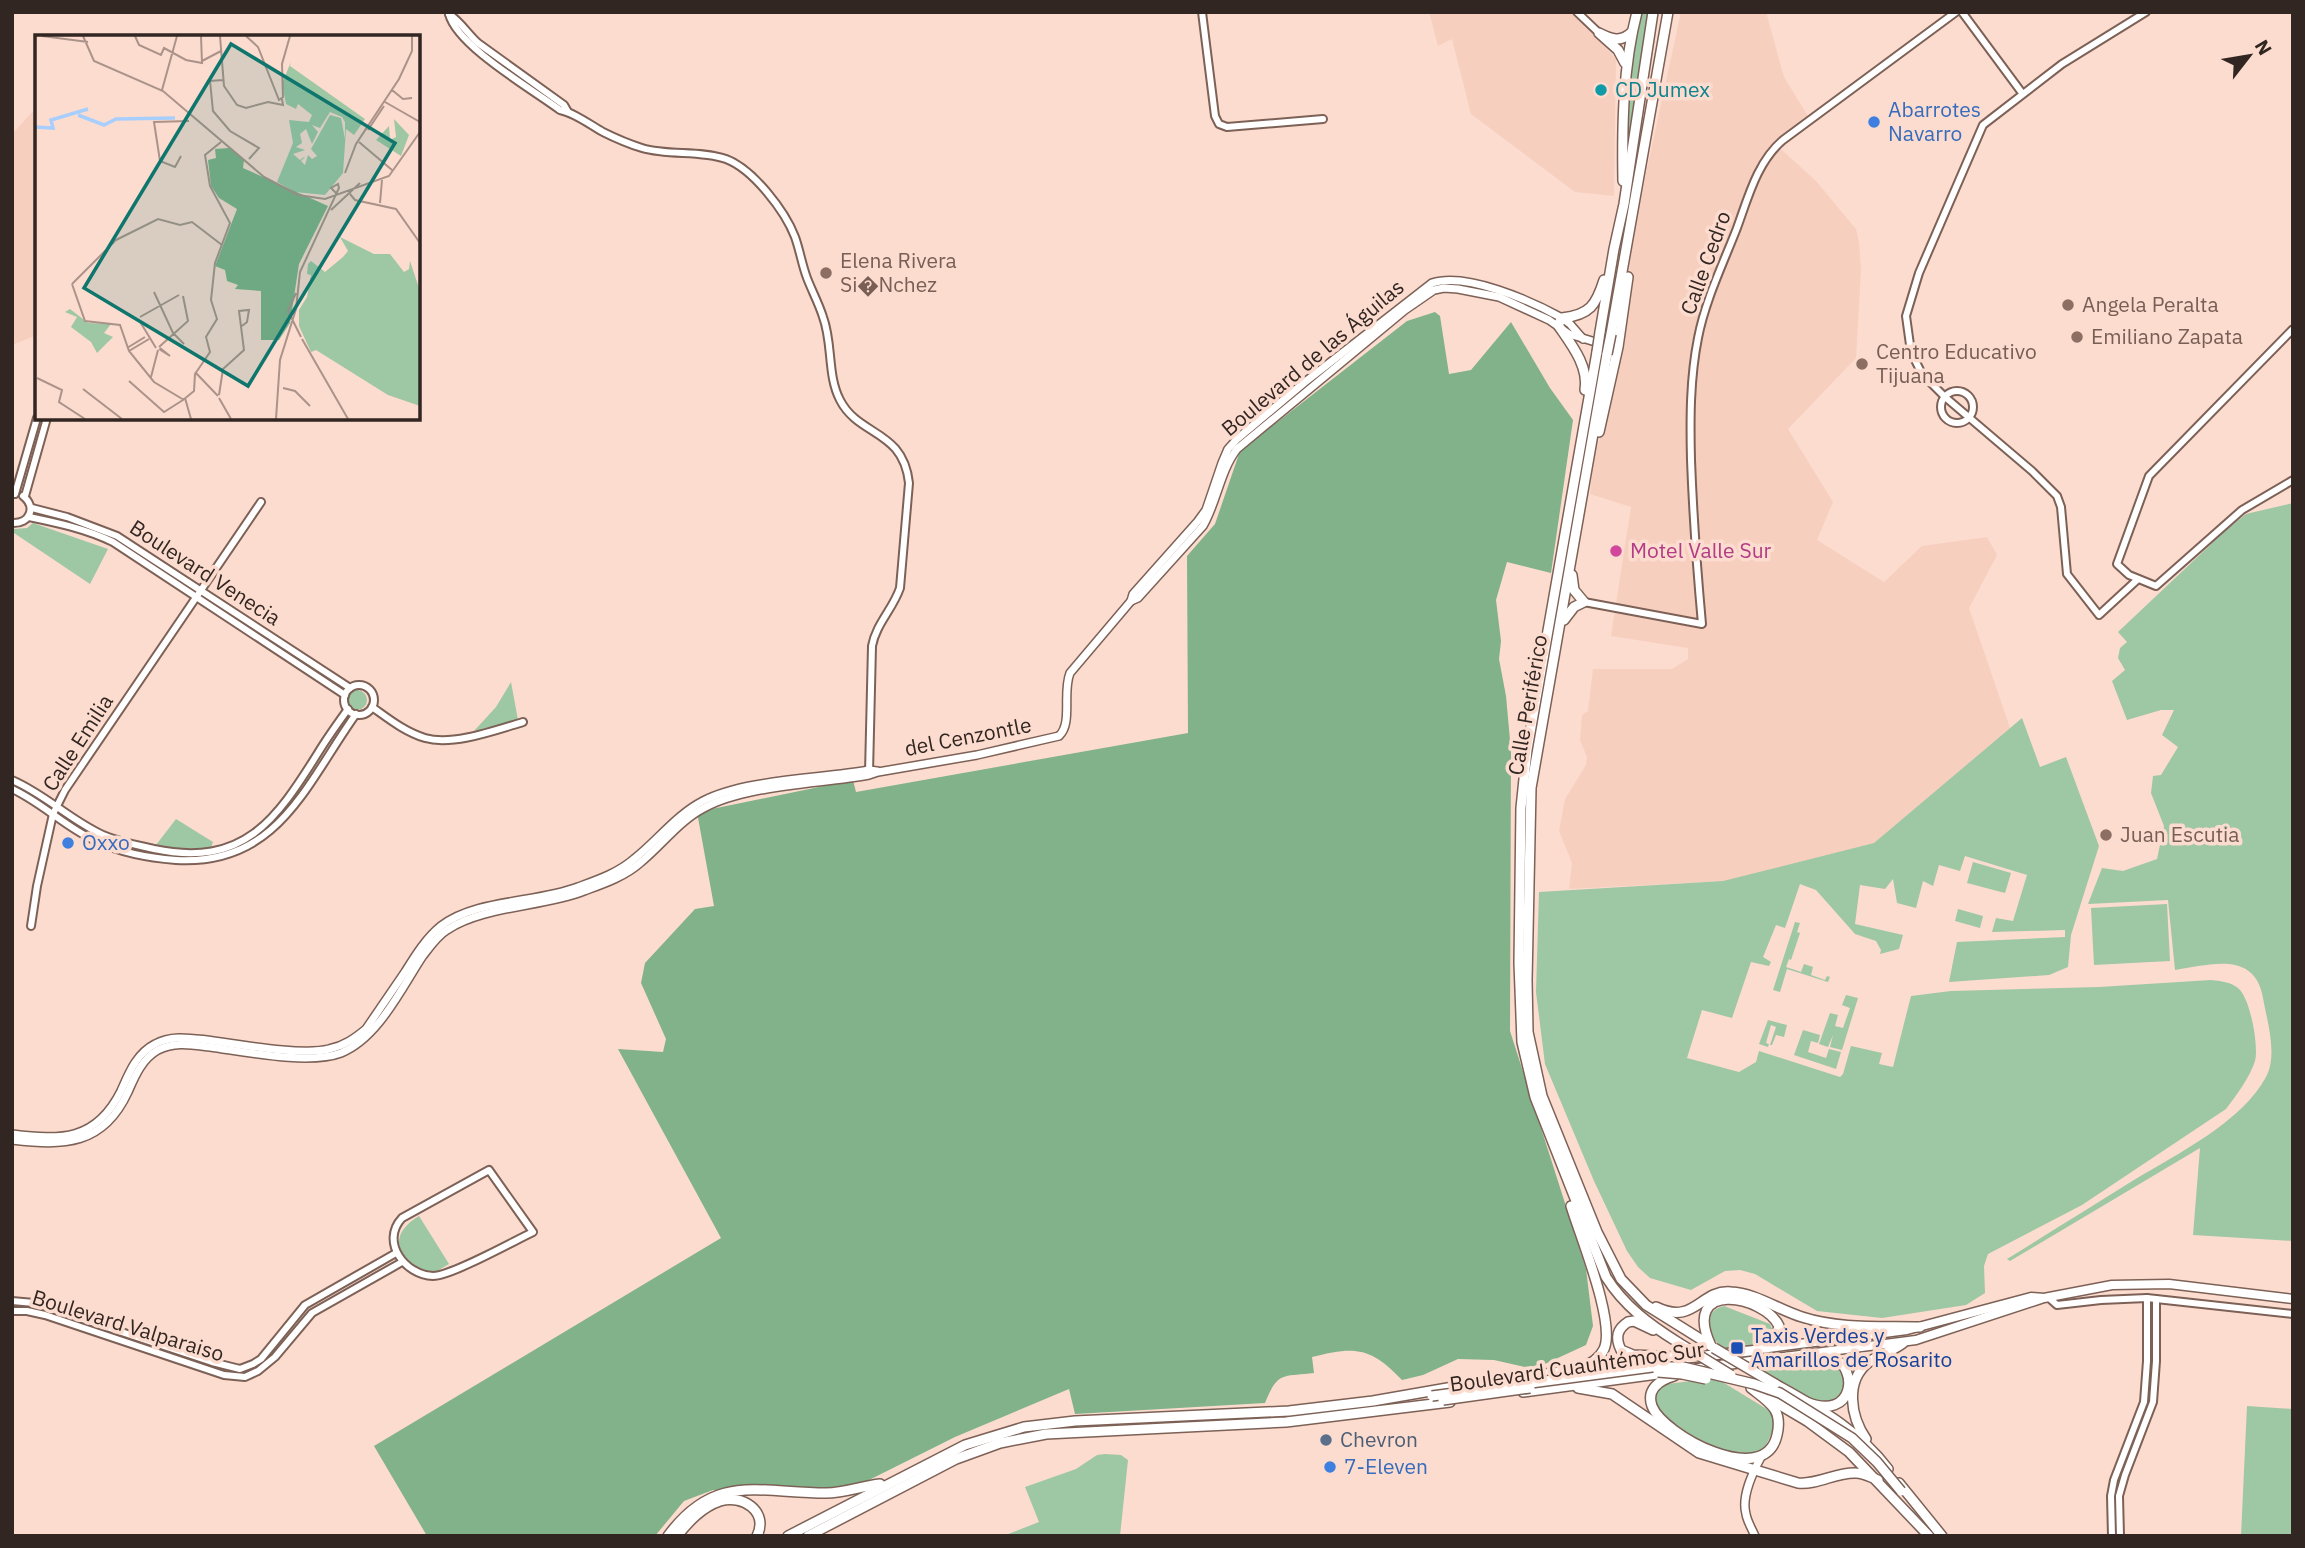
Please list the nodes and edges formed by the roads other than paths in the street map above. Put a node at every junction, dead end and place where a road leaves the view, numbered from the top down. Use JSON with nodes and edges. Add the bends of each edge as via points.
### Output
{"nodes":[{"id":1,"x":1202,"y":12,"type":"edge"},
{"id":2,"x":1577,"y":12,"type":"edge"},
{"id":3,"x":1637,"y":12,"type":"edge"},
{"id":4,"x":1653,"y":12,"type":"edge"},
{"id":5,"x":1668,"y":12,"type":"edge"},
{"id":6,"x":1956,"y":12,"type":"edge"},
{"id":7,"x":1962,"y":12,"type":"edge"},
{"id":8,"x":2146,"y":12,"type":"edge"},
{"id":9,"x":448,"y":13,"type":"edge"},
{"id":10,"x":1632,"y":32,"type":"junction"},
{"id":11,"x":1599,"y":33,"type":"junction"},
{"id":12,"x":1627,"y":69,"type":"junction"},
{"id":13,"x":2022,"y":93,"type":"junction"},
{"id":14,"x":1323,"y":119,"type":"dead end"},
{"id":15,"x":1624,"y":204,"type":"junction"},
{"id":16,"x":1630,"y":237,"type":"junction"},
{"id":17,"x":1614,"y":249,"type":"junction"},
{"id":18,"x":1560,"y":322,"type":"junction"},
{"id":19,"x":2293,"y":329,"type":"edge"},
{"id":20,"x":1618,"y":347,"type":"junction"},
{"id":21,"x":1945,"y":397,"type":"junction"},
{"id":22,"x":1969,"y":418,"type":"junction"},
{"id":23,"x":36,"y":420,"type":"edge"},
{"id":24,"x":46,"y":420,"type":"edge"},
{"id":25,"x":1586,"y":422,"type":"junction"},
{"id":26,"x":1590,"y":452,"type":"junction"},
{"id":27,"x":2293,"y":480,"type":"edge"},
{"id":28,"x":14,"y":494,"type":"edge"},
{"id":29,"x":24,"y":496,"type":"junction"},
{"id":30,"x":261,"y":502,"type":"dead end"},
{"id":31,"x":32,"y":508,"type":"junction"},
{"id":32,"x":29,"y":517,"type":"junction"},
{"id":33,"x":12,"y":523,"type":"edge"},
{"id":34,"x":1571,"y":562,"type":"junction"},
{"id":35,"x":2137,"y":580,"type":"junction"},
{"id":36,"x":198,"y":593,"type":"junction"},
{"id":37,"x":1584,"y":602,"type":"junction"},
{"id":38,"x":1561,"y":625,"type":"junction"},
{"id":39,"x":350,"y":688,"type":"junction"},
{"id":40,"x":345,"y":695,"type":"junction"},
{"id":41,"x":372,"y":708,"type":"junction"},
{"id":42,"x":348,"y":709,"type":"junction"},
{"id":43,"x":356,"y":714,"type":"junction"},
{"id":44,"x":523,"y":722,"type":"dead end"},
{"id":45,"x":1063,"y":733,"type":"joint"},
{"id":46,"x":872,"y":772,"type":"junction"},
{"id":47,"x":12,"y":779,"type":"edge"},
{"id":48,"x":12,"y":789,"type":"edge"},
{"id":49,"x":57,"y":806,"type":"junction"},
{"id":50,"x":53,"y":814,"type":"junction"},
{"id":51,"x":31,"y":926,"type":"dead end"},
{"id":52,"x":393,"y":994,"type":"junction"},
{"id":53,"x":12,"y":1134,"type":"edge"},
{"id":54,"x":12,"y":1140,"type":"edge"},
{"id":55,"x":1565,"y":1177,"type":"junction"},
{"id":56,"x":396,"y":1253,"type":"junction"},
{"id":57,"x":402,"y":1262,"type":"junction"},
{"id":58,"x":2046,"y":1297,"type":"junction"},
{"id":59,"x":2147,"y":1298,"type":"junction"},
{"id":60,"x":1639,"y":1299,"type":"junction"},
{"id":61,"x":2156,"y":1299,"type":"junction"},
{"id":62,"x":2293,"y":1299,"type":"edge"},
{"id":63,"x":12,"y":1301,"type":"edge"},
{"id":64,"x":12,"y":1311,"type":"edge"},
{"id":65,"x":2293,"y":1314,"type":"edge"},
{"id":66,"x":1920,"y":1327,"type":"junction"},
{"id":67,"x":1660,"y":1331,"type":"junction"},
{"id":68,"x":1903,"y":1343,"type":"junction"},
{"id":69,"x":1713,"y":1347,"type":"junction"},
{"id":70,"x":1758,"y":1349,"type":"junction"},
{"id":71,"x":1687,"y":1359,"type":"junction"},
{"id":72,"x":1759,"y":1360,"type":"junction"},
{"id":73,"x":1696,"y":1369,"type":"junction"},
{"id":74,"x":1572,"y":1371,"type":"junction"},
{"id":75,"x":1569,"y":1386,"type":"junction"},
{"id":76,"x":1751,"y":1388,"type":"junction"},
{"id":77,"x":1417,"y":1394,"type":"junction"},
{"id":78,"x":1433,"y":1399,"type":"junction"},
{"id":79,"x":1806,"y":1402,"type":"junction"},
{"id":80,"x":1424,"y":1405,"type":"junction"},
{"id":81,"x":1877,"y":1455,"type":"junction"},
{"id":82,"x":1761,"y":1457,"type":"junction"},
{"id":83,"x":1746,"y":1460,"type":"junction"},
{"id":84,"x":1754,"y":1470,"type":"junction"},
{"id":85,"x":1878,"y":1480,"type":"junction"},
{"id":86,"x":889,"y":1483,"type":"junction"},
{"id":87,"x":1915,"y":1512,"type":"junction"},
{"id":88,"x":668,"y":1536,"type":"edge"},
{"id":89,"x":677,"y":1536,"type":"edge"},
{"id":90,"x":757,"y":1536,"type":"edge"},
{"id":91,"x":788,"y":1536,"type":"edge"},
{"id":92,"x":808,"y":1536,"type":"edge"},
{"id":93,"x":1755,"y":1536,"type":"edge"},
{"id":94,"x":1929,"y":1536,"type":"edge"},
{"id":95,"x":1942,"y":1536,"type":"edge"},
{"id":96,"x":2112,"y":1536,"type":"edge"},
{"id":97,"x":2120,"y":1536,"type":"edge"}],
"edges":[{"from":1,"to":14,"type":"street","via":[[1219,124]]},
{"from":2,"to":11,"type":"street"},
{"from":3,"to":10,"type":"highway"},
{"from":4,"to":15,"type":"highway","name":"Calle Periférico"},
{"from":5,"to":16,"type":"highway","name":"Calle Periférico"},
{"from":6,"to":37,"type":"street","name":"Calle Cedro","via":[[1783,140],[1758,174],[1711,296],[1695,355],[1691,390],[1693,529],[1702,624]]},
{"from":7,"to":13,"type":"street"},
{"from":8,"to":13,"type":"street"},
{"from":9,"to":46,"type":"street","via":[[461,37],[560,110],[638,146],[710,156],[738,165],[786,219],[824,318],[840,400],[852,416],[892,444],[908,473],[900,588],[875,632],[871,664]]},
{"from":10,"to":11,"type":"highway","via":[[1617,40]]},
{"from":10,"to":12,"type":"highway"},
{"from":11,"to":12,"type":"highway","via":[[1618,50]]},
{"from":12,"to":15,"type":"highway"},
{"from":13,"to":21,"type":"street","via":[[1983,125],[1919,273],[1906,316],[1916,364]]},
{"from":15,"to":17,"type":"highway","name":"Calle Periférico"},
{"from":16,"to":20,"type":"highway"},
{"from":16,"to":26,"type":"highway","name":"Calle Periférico","bridge":true},
{"from":17,"to":18,"type":"highway","via":[[1594,304],[1581,315]]},
{"from":17,"to":25,"type":"highway","name":"Calle Periférico","bridge":true},
{"from":18,"to":20,"type":"main road","name":"Boulevard de las Águilas","via":[[1569,334]]},
{"from":18,"to":25,"type":"highway","via":[[1585,375],[1581,414]]},
{"from":18,"to":45,"type":"main road","name":"Boulevard de las Águilas","via":[[1499,297],[1444,288],[1430,292],[1237,449],[1203,526],[1070,673]]},
{"from":19,"to":35,"type":"street","via":[[2150,477],[2117,564]]},
{"from":20,"to":26,"type":"highway"},
{"from":21,"to":22,"type":"street"},
{"from":21,"to":22,"type":"street","via":[[1941,409],[1947,419],[1958,423]]},
{"from":21,"to":22,"type":"street","via":[[1955,392],[1967,395],[1973,406]]},
{"from":22,"to":35,"type":"street","via":[[2057,496],[2067,574],[2099,615]]},
{"from":23,"to":28,"type":"street"},
{"from":24,"to":29,"type":"street"},
{"from":25,"to":55,"type":"highway","name":"Calle Periférico","via":[[1530,728],[1521,808],[1522,1042],[1535,1097]]},
{"from":26,"to":34,"type":"highway","name":"Calle Periférico"},
{"from":27,"to":35,"type":"street","via":[[2242,510],[2160,584]]},
{"from":28,"to":29,"type":"street"},
{"from":29,"to":31,"type":"street"},
{"from":30,"to":36,"type":"street","name":"Calle Emilia"},
{"from":31,"to":32,"type":"street"},
{"from":31,"to":36,"type":"street","name":"Boulevard Venecia","via":[[117,536]]},
{"from":32,"to":33,"type":"street"},
{"from":32,"to":36,"type":"street","name":"Boulevard Venecia","via":[[96,534]]},
{"from":34,"to":37,"type":"highway","via":[[1574,590]]},
{"from":34,"to":38,"type":"highway","name":"Calle Periférico"},
{"from":36,"to":39,"type":"street","name":"Boulevard Venecia"},
{"from":36,"to":40,"type":"street","name":"Boulevard Venecia"},
{"from":36,"to":49,"type":"street","name":"Calle Emilia"},
{"from":37,"to":38,"type":"highway","via":[[1570,610]]},
{"from":38,"to":60,"type":"highway","name":"Calle Periférico","via":[[1529,808],[1528,1032],[1542,1096],[1597,1232],[1621,1279]]},
{"from":39,"to":40,"type":"street"},
{"from":39,"to":41,"type":"street","via":[[361,685],[371,690]]},
{"from":40,"to":42,"type":"street"},
{"from":41,"to":43,"type":"street"},
{"from":41,"to":44,"type":"street","via":[[406,730],[435,740]]},
{"from":42,"to":43,"type":"street"},
{"from":42,"to":49,"type":"street","via":[[271,821],[224,848],[178,853],[133,845],[84,825]]},
{"from":43,"to":50,"type":"street","via":[[288,814],[257,841],[230,855],[192,860],[129,852],[88,837]]},
{"from":45,"to":46,"type":"main road","name":"del Cenzontle","via":[[1015,747]]},
{"from":46,"to":52,"type":"main road","name":"del Cenzontle","via":[[741,791],[714,802],[622,875],[561,899],[440,930],[425,943]]},
{"from":47,"to":49,"type":"street"},
{"from":48,"to":50,"type":"street"},
{"from":49,"to":50,"type":"street","name":"Calle Emilia"},
{"from":50,"to":51,"type":"street","name":"Calle Emilia"},
{"from":52,"to":53,"type":"main road","via":[[366,1028],[329,1049],[165,1040],[138,1059],[114,1103],[92,1125],[66,1137]]},
{"from":52,"to":54,"type":"main road","via":[[371,1033],[341,1053],[307,1058],[190,1045],[167,1047],[143,1063],[120,1107],[95,1131],[67,1143]]},
{"from":55,"to":67,"type":"highway","name":"Calle Periférico","via":[[1606,1277],[1623,1301]]},
{"from":55,"to":74,"type":"highway","via":[[1608,1330],[1600,1357]]},
{"from":56,"to":57,"type":"street"},
{"from":56,"to":57,"type":"street","via":[[395,1233],[402,1219],[489,1170],[533,1233],[440,1275],[421,1273]]},
{"from":56,"to":63,"type":"street","name":"Boulevard Valparaiso","via":[[305,1305],[261,1359],[240,1369],[34,1303]]},
{"from":57,"to":64,"type":"street","name":"Boulevard Valparaiso","via":[[312,1313],[266,1366],[246,1377],[224,1375],[45,1315]]},
{"from":58,"to":59,"type":"street","via":[[2057,1305]]},
{"from":58,"to":62,"type":"main road","name":"Boulevard Cuauhtémoc Sur","via":[[2112,1285],[2169,1284]]},
{"from":58,"to":66,"type":"main road","name":"Boulevard Cuauhtémoc Sur"},
{"from":58,"to":68,"type":"main road","name":"Boulevard Cuauhtémoc Sur"},
{"from":59,"to":61,"type":"street"},
{"from":59,"to":96,"type":"street","via":[[2144,1402],[2114,1480]]},
{"from":60,"to":66,"type":"highway","via":[[1665,1311],[1686,1312],[1728,1291],[1803,1318]]},
{"from":60,"to":69,"type":"highway","name":"Calle Periférico"},
{"from":61,"to":65,"type":"street"},
{"from":61,"to":97,"type":"street","via":[[2153,1402],[2119,1496]]},
{"from":66,"to":70,"type":"main road","name":"Boulevard Cuauhtémoc Sur"},
{"from":67,"to":71,"type":"highway","via":[[1628,1321],[1617,1340],[1625,1353]]},
{"from":67,"to":76,"type":"highway","name":"Calle Periférico","bridge":true},
{"from":68,"to":72,"type":"main road","name":"Boulevard Cuauhtémoc Sur"},
{"from":68,"to":81,"type":"highway","via":[[1865,1366],[1854,1386],[1856,1422]]},
{"from":69,"to":70,"type":"highway","via":[[1704,1328],[1705,1312],[1730,1298],[1764,1310],[1777,1321],[1778,1335]]},
{"from":69,"to":79,"type":"highway","name":"Calle Periférico","bridge":true},
{"from":70,"to":71,"type":"highway","name":"Boulevard Cuauhtémoc Sur"},
{"from":71,"to":74,"type":"highway","name":"Boulevard Cuauhtémoc Sur"},
{"from":72,"to":73,"type":"highway","name":"Boulevard Cuauhtémoc Sur"},
{"from":72,"to":79,"type":"highway","via":[[1831,1359],[1839,1363],[1849,1383],[1842,1400],[1826,1408]]},
{"from":73,"to":75,"type":"highway","name":"Boulevard Cuauhtémoc Sur"},
{"from":73,"to":83,"type":"highway","via":[[1664,1378],[1655,1386],[1651,1403],[1656,1413],[1690,1440]]},
{"from":74,"to":77,"type":"highway","name":"Boulevard Cuauhtémoc Sur"},
{"from":75,"to":80,"type":"highway","name":"Boulevard Cuauhtémoc Sur"},
{"from":75,"to":84,"type":"highway","via":[[1612,1394],[1699,1453]]},
{"from":76,"to":82,"type":"highway","via":[[1779,1416],[1773,1446]]},
{"from":76,"to":85,"type":"highway","via":[[1849,1451]]},
{"from":77,"to":78,"type":"highway"},
{"from":77,"to":86,"type":"highway","name":"Boulevard Cuauhtémoc Sur","via":[[1289,1411],[1050,1423],[965,1445]]},
{"from":78,"to":80,"type":"highway"},
{"from":78,"to":87,"type":"highway","bridge":true,"via":[[1652,1367],[1683,1367],[1780,1392],[1852,1438]]},
{"from":79,"to":81,"type":"highway","name":"Calle Periférico","via":[[1847,1427]]},
{"from":80,"to":92,"type":"highway","name":"Boulevard Cuauhtémoc Sur","via":[[1286,1422],[1046,1434],[956,1458]]},
{"from":81,"to":87,"type":"highway"},
{"from":82,"to":83,"type":"highway"},
{"from":82,"to":84,"type":"main road"},
{"from":83,"to":84,"type":"main road"},
{"from":84,"to":85,"type":"highway","via":[[1806,1484],[1853,1473]]},
{"from":84,"to":93,"type":"main road","via":[[1745,1508]]},
{"from":85,"to":87,"type":"highway"},
{"from":86,"to":88,"type":"highway","via":[[845,1492],[752,1489],[724,1493],[690,1510]]},
{"from":86,"to":91,"type":"highway"},
{"from":87,"to":94,"type":"highway"},
{"from":87,"to":95,"type":"highway"},
{"from":89,"to":90,"type":"highway","via":[[698,1513],[729,1499],[748,1502],[754,1508],[760,1524]]}]}
